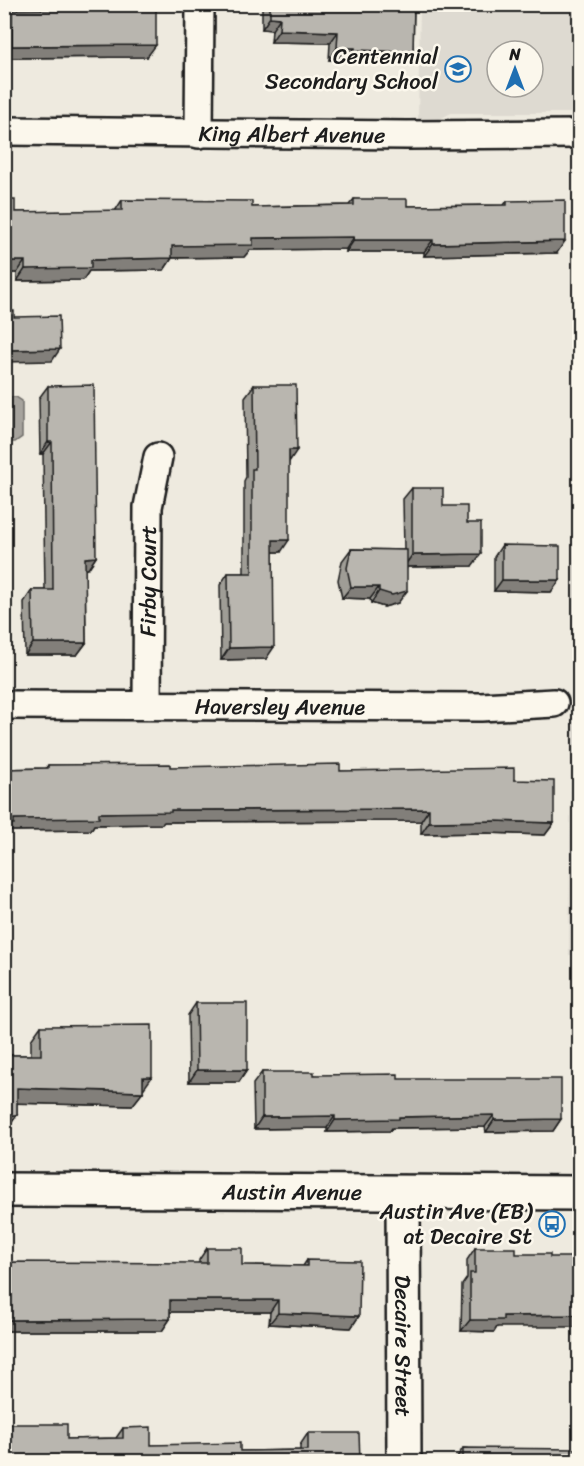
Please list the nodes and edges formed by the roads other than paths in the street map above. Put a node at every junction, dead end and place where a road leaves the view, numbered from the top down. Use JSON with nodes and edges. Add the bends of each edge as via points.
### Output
{"nodes":[{"id":1,"x":200,"y":4,"type":"edge"},
{"id":2,"x":4,"y":131,"type":"edge"},
{"id":3,"x":199,"y":134,"type":"junction"},
{"id":4,"x":579,"y":134,"type":"edge"},
{"id":5,"x":158,"y":457,"type":"dead end"},
{"id":6,"x":554,"y":703,"type":"dead end"},
{"id":7,"x":4,"y":705,"type":"edge"},
{"id":8,"x":147,"y":705,"type":"junction"},
{"id":9,"x":4,"y":1190,"type":"edge"},
{"id":10,"x":579,"y":1193,"type":"edge"},
{"id":11,"x":403,"y":1194,"type":"junction"},
{"id":12,"x":404,"y":1461,"type":"edge"}],
"edges":[{"from":1,"to":3,"type":"street"},
{"from":2,"to":3,"type":"street","name":"King Albert Avenue"},
{"from":3,"to":4,"type":"street","name":"King Albert Avenue"},
{"from":5,"to":8,"type":"street","name":"Firby Court","via":[[148,507]]},
{"from":6,"to":8,"type":"street","name":"Haversley Avenue"},
{"from":7,"to":8,"type":"street","name":"Haversley Avenue"},
{"from":9,"to":11,"type":"main road","name":"Austin Avenue"},
{"from":10,"to":11,"type":"main road","name":"Austin Avenue"},
{"from":11,"to":12,"type":"main road","name":"Decaire Street"}]}
